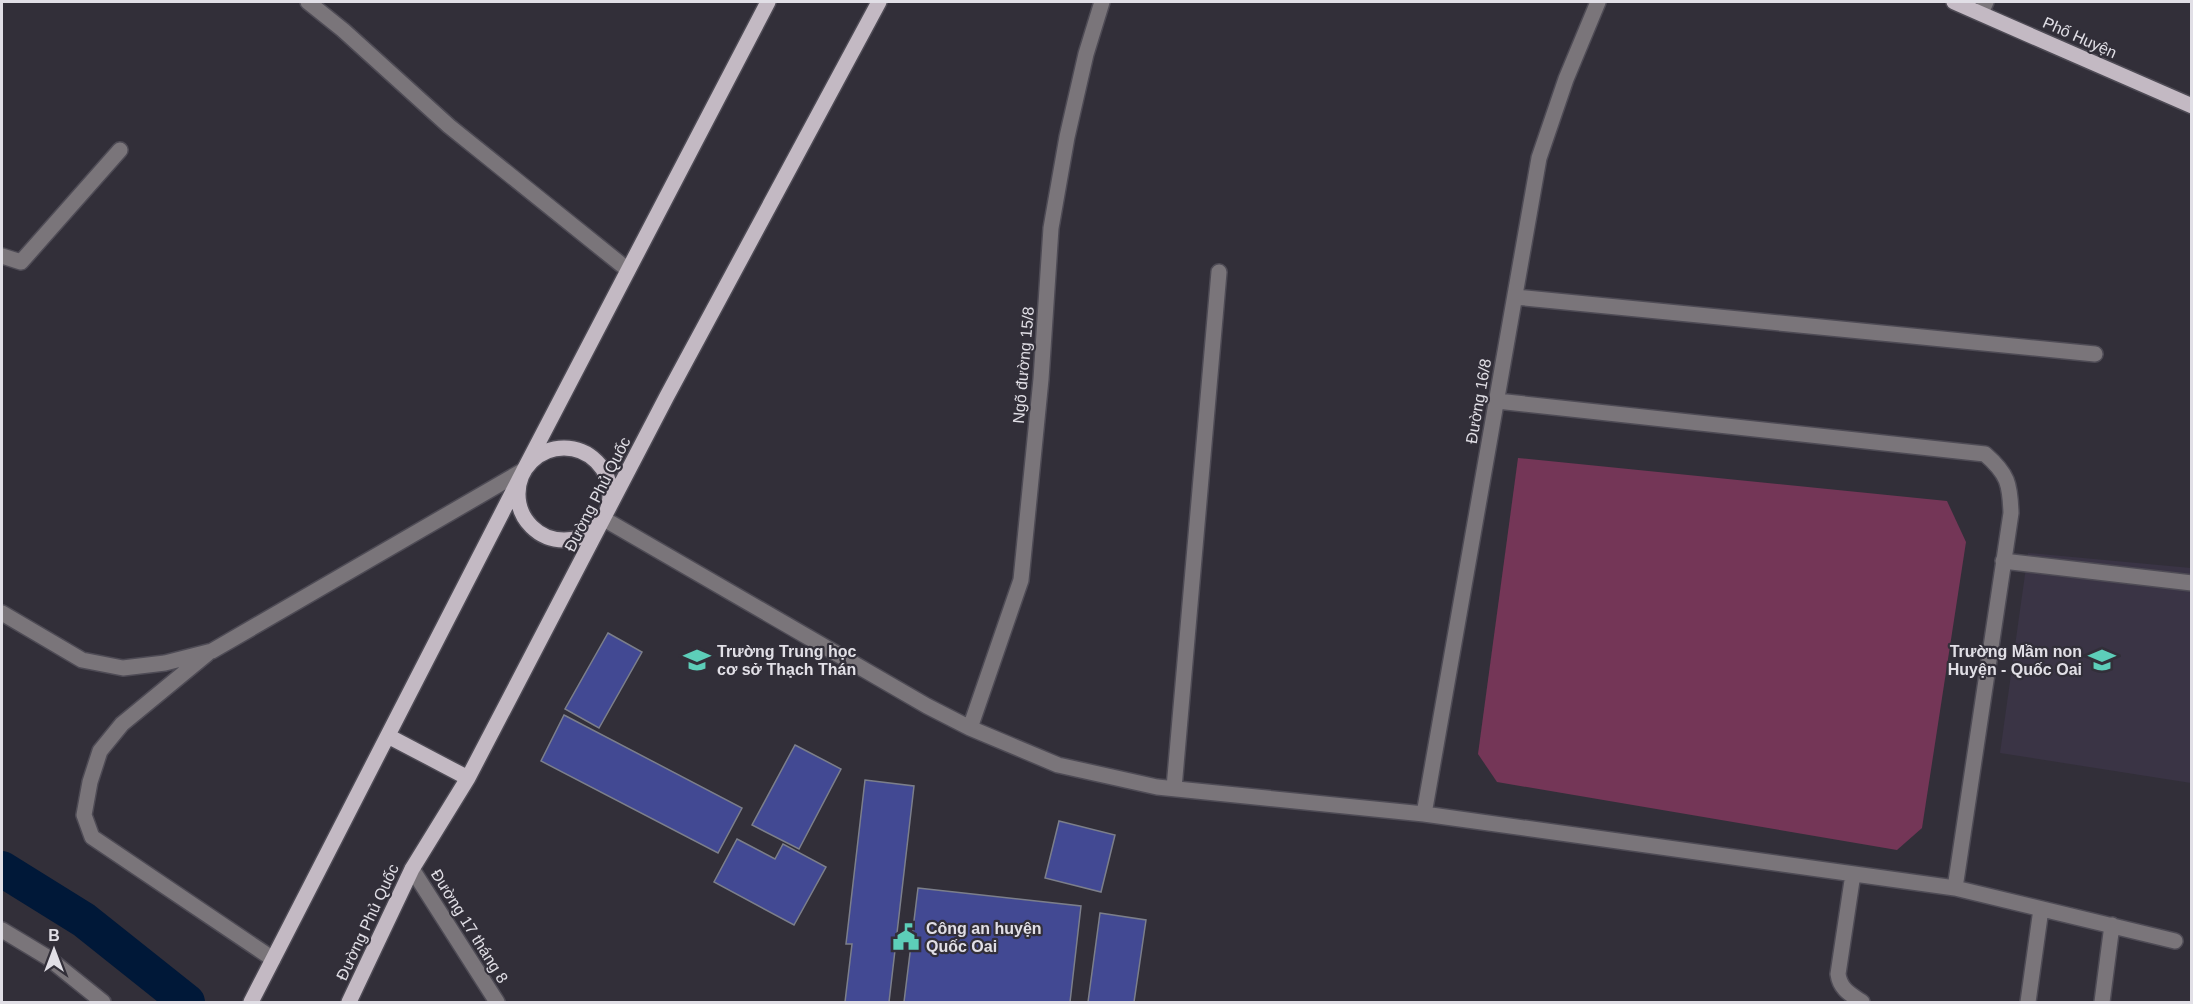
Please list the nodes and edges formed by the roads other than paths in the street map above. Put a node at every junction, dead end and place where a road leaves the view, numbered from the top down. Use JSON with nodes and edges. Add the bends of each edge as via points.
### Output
{"nodes":[{"id":1,"x":308,"y":2,"type":"edge"},
{"id":2,"x":768,"y":2,"type":"edge"},
{"id":3,"x":879,"y":2,"type":"edge"},
{"id":4,"x":1102,"y":2,"type":"edge"},
{"id":5,"x":1598,"y":2,"type":"edge"},
{"id":6,"x":1954,"y":2,"type":"edge"},
{"id":7,"x":1983,"y":7,"type":"edge"},
{"id":8,"x":2192,"y":106,"type":"edge"},
{"id":9,"x":120,"y":150,"type":"dead end"},
{"id":10,"x":2,"y":256,"type":"edge"},
{"id":11,"x":628,"y":270,"type":"junction"},
{"id":12,"x":1219,"y":272,"type":"dead end"},
{"id":13,"x":1515,"y":297,"type":"junction"},
{"id":14,"x":2095,"y":354,"type":"dead end"},
{"id":15,"x":1497,"y":401,"type":"junction"},
{"id":16,"x":524,"y":470,"type":"junction"},
{"id":17,"x":604,"y":519,"type":"junction"},
{"id":18,"x":2004,"y":561,"type":"junction"},
{"id":19,"x":2192,"y":583,"type":"edge"},
{"id":20,"x":2,"y":613,"type":"edge"},
{"id":21,"x":212,"y":651,"type":"junction"},
{"id":22,"x":970,"y":728,"type":"junction"},
{"id":23,"x":388,"y":736,"type":"junction"},
{"id":24,"x":468,"y":778,"type":"junction"},
{"id":25,"x":1174,"y":788,"type":"junction"},
{"id":26,"x":1424,"y":814,"type":"junction"},
{"id":27,"x":412,"y":869,"type":"junction"},
{"id":28,"x":1853,"y":874,"type":"junction"},
{"id":29,"x":1955,"y":888,"type":"junction"},
{"id":30,"x":2041,"y":909,"type":"junction"},
{"id":31,"x":2112,"y":926,"type":"junction"},
{"id":32,"x":2,"y":930,"type":"edge"},
{"id":33,"x":2175,"y":941,"type":"dead end"},
{"id":34,"x":270,"y":965,"type":"junction"},
{"id":35,"x":103,"y":1002,"type":"edge"},
{"id":36,"x":251,"y":1002,"type":"edge"},
{"id":37,"x":349,"y":1002,"type":"edge"},
{"id":38,"x":497,"y":1002,"type":"edge"},
{"id":39,"x":1862,"y":1002,"type":"edge"},
{"id":40,"x":2028,"y":1002,"type":"edge"},
{"id":41,"x":2102,"y":1002,"type":"edge"}],
"edges":[{"from":1,"to":11,"type":"street","via":[[449,126]]},
{"from":2,"to":11,"type":"main road"},
{"from":3,"to":17,"type":"main road","name":"Đường Phủ Quốc"},
{"from":4,"to":22,"type":"street","name":"Ngõ đường 15/8","via":[[1066,137],[1051,228],[1021,580]]},
{"from":5,"to":13,"type":"street","name":"Đường 16/8","via":[[1539,158]]},
{"from":6,"to":7,"type":"main road","name":"Phố Huyện"},
{"from":7,"to":8,"type":"main road","name":"Phố Huyện"},
{"from":9,"to":10,"type":"street","via":[[21,262]]},
{"from":11,"to":16,"type":"main road"},
{"from":12,"to":25,"type":"street"},
{"from":13,"to":14,"type":"street"},
{"from":13,"to":15,"type":"street","name":"Đường 16/8"},
{"from":15,"to":18,"type":"street","via":[[1985,454],[2007,478],[2010,491]]},
{"from":15,"to":26,"type":"street","name":"Đường 16/8"},
{"from":16,"to":17,"type":"main road","via":[[517,498],[528,524],[540,534],[554,539],[582,537]]},
{"from":16,"to":17,"type":"main road","via":[[533,459],[552,449],[574,448],[587,454],[607,475],[609,504]]},
{"from":16,"to":21,"type":"street"},
{"from":16,"to":23,"type":"main road"},
{"from":17,"to":22,"type":"street","via":[[869,674]]},
{"from":17,"to":24,"type":"main road","name":"Đường Phủ Quốc"},
{"from":18,"to":19,"type":"street"},
{"from":18,"to":29,"type":"street"},
{"from":20,"to":21,"type":"street","via":[[82,660],[123,668]]},
{"from":21,"to":34,"type":"street","via":[[122,724],[100,751],[84,815],[92,837]]},
{"from":22,"to":25,"type":"street","via":[[1058,765]]},
{"from":23,"to":24,"type":"main road"},
{"from":23,"to":34,"type":"main road"},
{"from":24,"to":27,"type":"main road","name":"Đường Phủ Quốc"},
{"from":25,"to":26,"type":"street"},
{"from":26,"to":28,"type":"street"},
{"from":27,"to":37,"type":"main road","name":"Đường Phủ Quốc"},
{"from":27,"to":38,"type":"street","name":"Đường 17 tháng 8"},
{"from":28,"to":29,"type":"street"},
{"from":28,"to":39,"type":"street","via":[[1838,974],[1839,983]]},
{"from":29,"to":30,"type":"street"},
{"from":30,"to":31,"type":"street"},
{"from":30,"to":40,"type":"street"},
{"from":31,"to":33,"type":"street"},
{"from":31,"to":41,"type":"street"},
{"from":32,"to":35,"type":"street","via":[[47,957]]},
{"from":34,"to":36,"type":"main road"}]}
